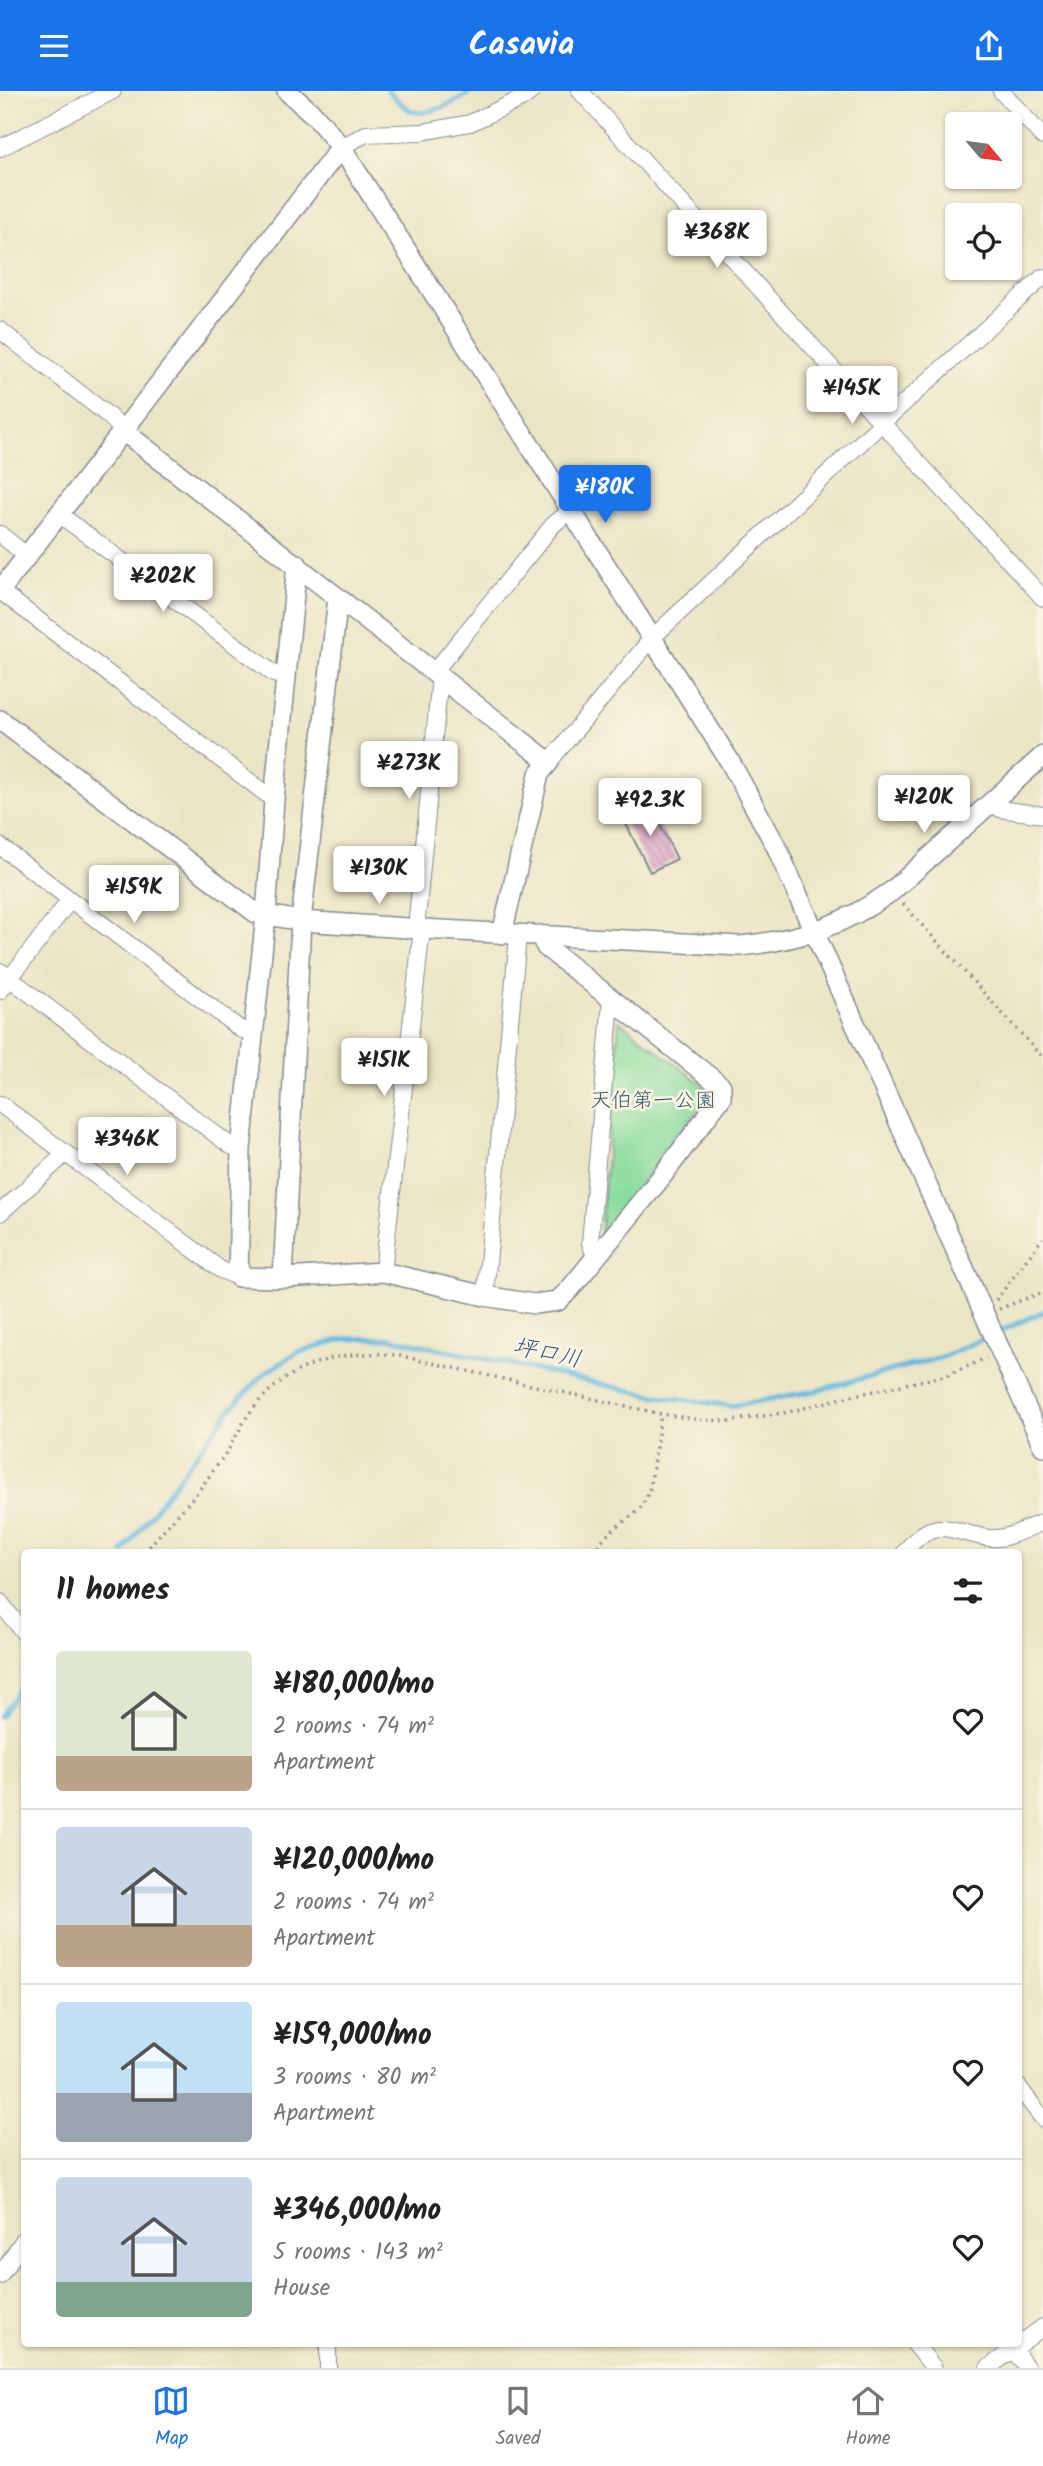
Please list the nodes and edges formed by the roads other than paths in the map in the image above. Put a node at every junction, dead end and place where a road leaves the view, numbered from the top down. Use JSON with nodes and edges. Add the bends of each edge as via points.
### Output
{"nodes":[{"id":1,"x":113,"y":91,"type":"edge"},
{"id":2,"x":287,"y":91,"type":"edge"},
{"id":3,"x":532,"y":91,"type":"edge"},
{"id":4,"x":580,"y":91,"type":"edge"},
{"id":5,"x":1001,"y":91,"type":"edge"},
{"id":6,"x":1043,"y":137,"type":"edge"},
{"id":7,"x":341,"y":147,"type":"junction"},
{"id":8,"x":0,"y":148,"type":"edge"},
{"id":9,"x":1043,"y":277,"type":"edge"},
{"id":10,"x":0,"y":330,"type":"edge"},
{"id":11,"x":882,"y":423,"type":"junction"},
{"id":12,"x":122,"y":430,"type":"junction"},
{"id":13,"x":572,"y":509,"type":"junction"},
{"id":14,"x":59,"y":514,"type":"junction"},
{"id":15,"x":0,"y":534,"type":"edge"},
{"id":16,"x":27,"y":556,"type":"junction"},
{"id":17,"x":297,"y":564,"type":"junction"},
{"id":18,"x":0,"y":591,"type":"edge"},
{"id":19,"x":338,"y":598,"type":"junction"},
{"id":20,"x":1043,"y":598,"type":"edge"},
{"id":21,"x":652,"y":638,"type":"junction"},
{"id":22,"x":437,"y":674,"type":"junction"},
{"id":23,"x":285,"y":677,"type":"junction"},
{"id":24,"x":0,"y":720,"type":"edge"},
{"id":25,"x":1043,"y":756,"type":"edge"},
{"id":26,"x":549,"y":762,"type":"junction"},
{"id":27,"x":274,"y":800,"type":"junction"},
{"id":28,"x":990,"y":803,"type":"junction"},
{"id":29,"x":1043,"y":815,"type":"edge"},
{"id":30,"x":0,"y":846,"type":"edge"},
{"id":31,"x":70,"y":899,"type":"junction"},
{"id":32,"x":266,"y":915,"type":"junction"},
{"id":33,"x":301,"y":921,"type":"junction"},
{"id":34,"x":419,"y":929,"type":"junction"},
{"id":35,"x":814,"y":932,"type":"junction"},
{"id":36,"x":510,"y":935,"type":"junction"},
{"id":37,"x":540,"y":935,"type":"junction"},
{"id":38,"x":3,"y":980,"type":"edge"},
{"id":39,"x":611,"y":1001,"type":"junction"},
{"id":40,"x":253,"y":1033,"type":"junction"},
{"id":41,"x":0,"y":1104,"type":"edge"},
{"id":42,"x":241,"y":1149,"type":"junction"},
{"id":43,"x":65,"y":1154,"type":"junction"},
{"id":44,"x":0,"y":1213,"type":"edge"},
{"id":45,"x":596,"y":1259,"type":"junction"},
{"id":46,"x":383,"y":1272,"type":"junction"},
{"id":47,"x":238,"y":1277,"type":"junction"},
{"id":48,"x":283,"y":1277,"type":"junction"},
{"id":49,"x":485,"y":1296,"type":"junction"},
{"id":50,"x":1043,"y":1446,"type":"edge"},
{"id":51,"x":1043,"y":1522,"type":"edge"},
{"id":52,"x":907,"y":1549,"type":"edge"},
{"id":53,"x":0,"y":1602,"type":"edge"},
{"id":54,"x":21,"y":1629,"type":"edge"},
{"id":55,"x":1022,"y":2091,"type":"edge"},
{"id":56,"x":1043,"y":2119,"type":"edge"},
{"id":57,"x":21,"y":2244,"type":"edge"},
{"id":58,"x":0,"y":2276,"type":"edge"},
{"id":59,"x":1043,"y":2327,"type":"edge"},
{"id":60,"x":1022,"y":2342,"type":"edge"},
{"id":61,"x":328,"y":2347,"type":"edge"},
{"id":62,"x":917,"y":2347,"type":"edge"},
{"id":63,"x":1016,"y":2347,"type":"edge"},
{"id":64,"x":1013,"y":2349,"type":"junction"},
{"id":65,"x":328,"y":2368,"type":"edge"},
{"id":66,"x":934,"y":2368,"type":"edge"},
{"id":67,"x":988,"y":2368,"type":"edge"},
{"id":68,"x":1027,"y":2368,"type":"edge"}],
"edges":[{"from":1,"to":8,"type":"street"},
{"from":2,"to":7,"type":"street"},
{"from":3,"to":7,"type":"street","via":[[470,124],[366,134]]},
{"from":4,"to":11,"type":"street"},
{"from":5,"to":6,"type":"street"},
{"from":7,"to":12,"type":"street"},
{"from":7,"to":13,"type":"street"},
{"from":9,"to":11,"type":"street"},
{"from":10,"to":12,"type":"street"},
{"from":11,"to":20,"type":"street"},
{"from":11,"to":21,"type":"street"},
{"from":12,"to":14,"type":"street"},
{"from":12,"to":17,"type":"street"},
{"from":13,"to":21,"type":"street"},
{"from":13,"to":22,"type":"street","via":[[553,525]]},
{"from":14,"to":16,"type":"street"},
{"from":14,"to":23,"type":"street","via":[[274,674]]},
{"from":15,"to":16,"type":"street"},
{"from":16,"to":18,"type":"street"},
{"from":17,"to":19,"type":"street"},
{"from":17,"to":23,"type":"street"},
{"from":18,"to":27,"type":"street"},
{"from":19,"to":22,"type":"street"},
{"from":19,"to":33,"type":"street"},
{"from":21,"to":26,"type":"street"},
{"from":21,"to":35,"type":"street","via":[[776,846]]},
{"from":22,"to":26,"type":"street"},
{"from":22,"to":34,"type":"street"},
{"from":23,"to":27,"type":"street"},
{"from":24,"to":32,"type":"street","via":[[256,913]]},
{"from":25,"to":28,"type":"street"},
{"from":26,"to":36,"type":"street","via":[[539,774]]},
{"from":27,"to":32,"type":"street"},
{"from":28,"to":29,"type":"street","via":[[1000,809]]},
{"from":28,"to":35,"type":"street","via":[[892,891],[858,914]]},
{"from":30,"to":31,"type":"street"},
{"from":31,"to":38,"type":"street"},
{"from":31,"to":40,"type":"street","via":[[240,1029]]},
{"from":32,"to":33,"type":"street"},
{"from":32,"to":40,"type":"street"},
{"from":33,"to":34,"type":"street"},
{"from":33,"to":48,"type":"street"},
{"from":34,"to":36,"type":"street"},
{"from":34,"to":46,"type":"street"},
{"from":35,"to":37,"type":"street","via":[[776,943],[740,946]]},
{"from":35,"to":50,"type":"street"},
{"from":36,"to":37,"type":"street"},
{"from":36,"to":49,"type":"street"},
{"from":37,"to":39,"type":"street","via":[[546,947]]},
{"from":38,"to":42,"type":"street"},
{"from":39,"to":45,"type":"street","via":[[590,1243]]},
{"from":39,"to":45,"type":"street","via":[[721,1086],[721,1098]]},
{"from":40,"to":42,"type":"street"},
{"from":41,"to":43,"type":"street"},
{"from":42,"to":47,"type":"street"},
{"from":43,"to":44,"type":"street"},
{"from":43,"to":47,"type":"street","via":[[221,1270]]},
{"from":45,"to":49,"type":"street","via":[[558,1301],[534,1304]]},
{"from":46,"to":48,"type":"street"},
{"from":46,"to":49,"type":"street"},
{"from":47,"to":48,"type":"street"},
{"from":51,"to":52,"type":"street","via":[[992,1538],[932,1528]]},
{"from":53,"to":54,"type":"street"},
{"from":55,"to":56,"type":"street"},
{"from":57,"to":58,"type":"street"},
{"from":59,"to":60,"type":"street"},
{"from":61,"to":65,"type":"street"},
{"from":62,"to":66,"type":"street"},
{"from":63,"to":64,"type":"street"},
{"from":64,"to":67,"type":"street"},
{"from":64,"to":68,"type":"street"}]}
